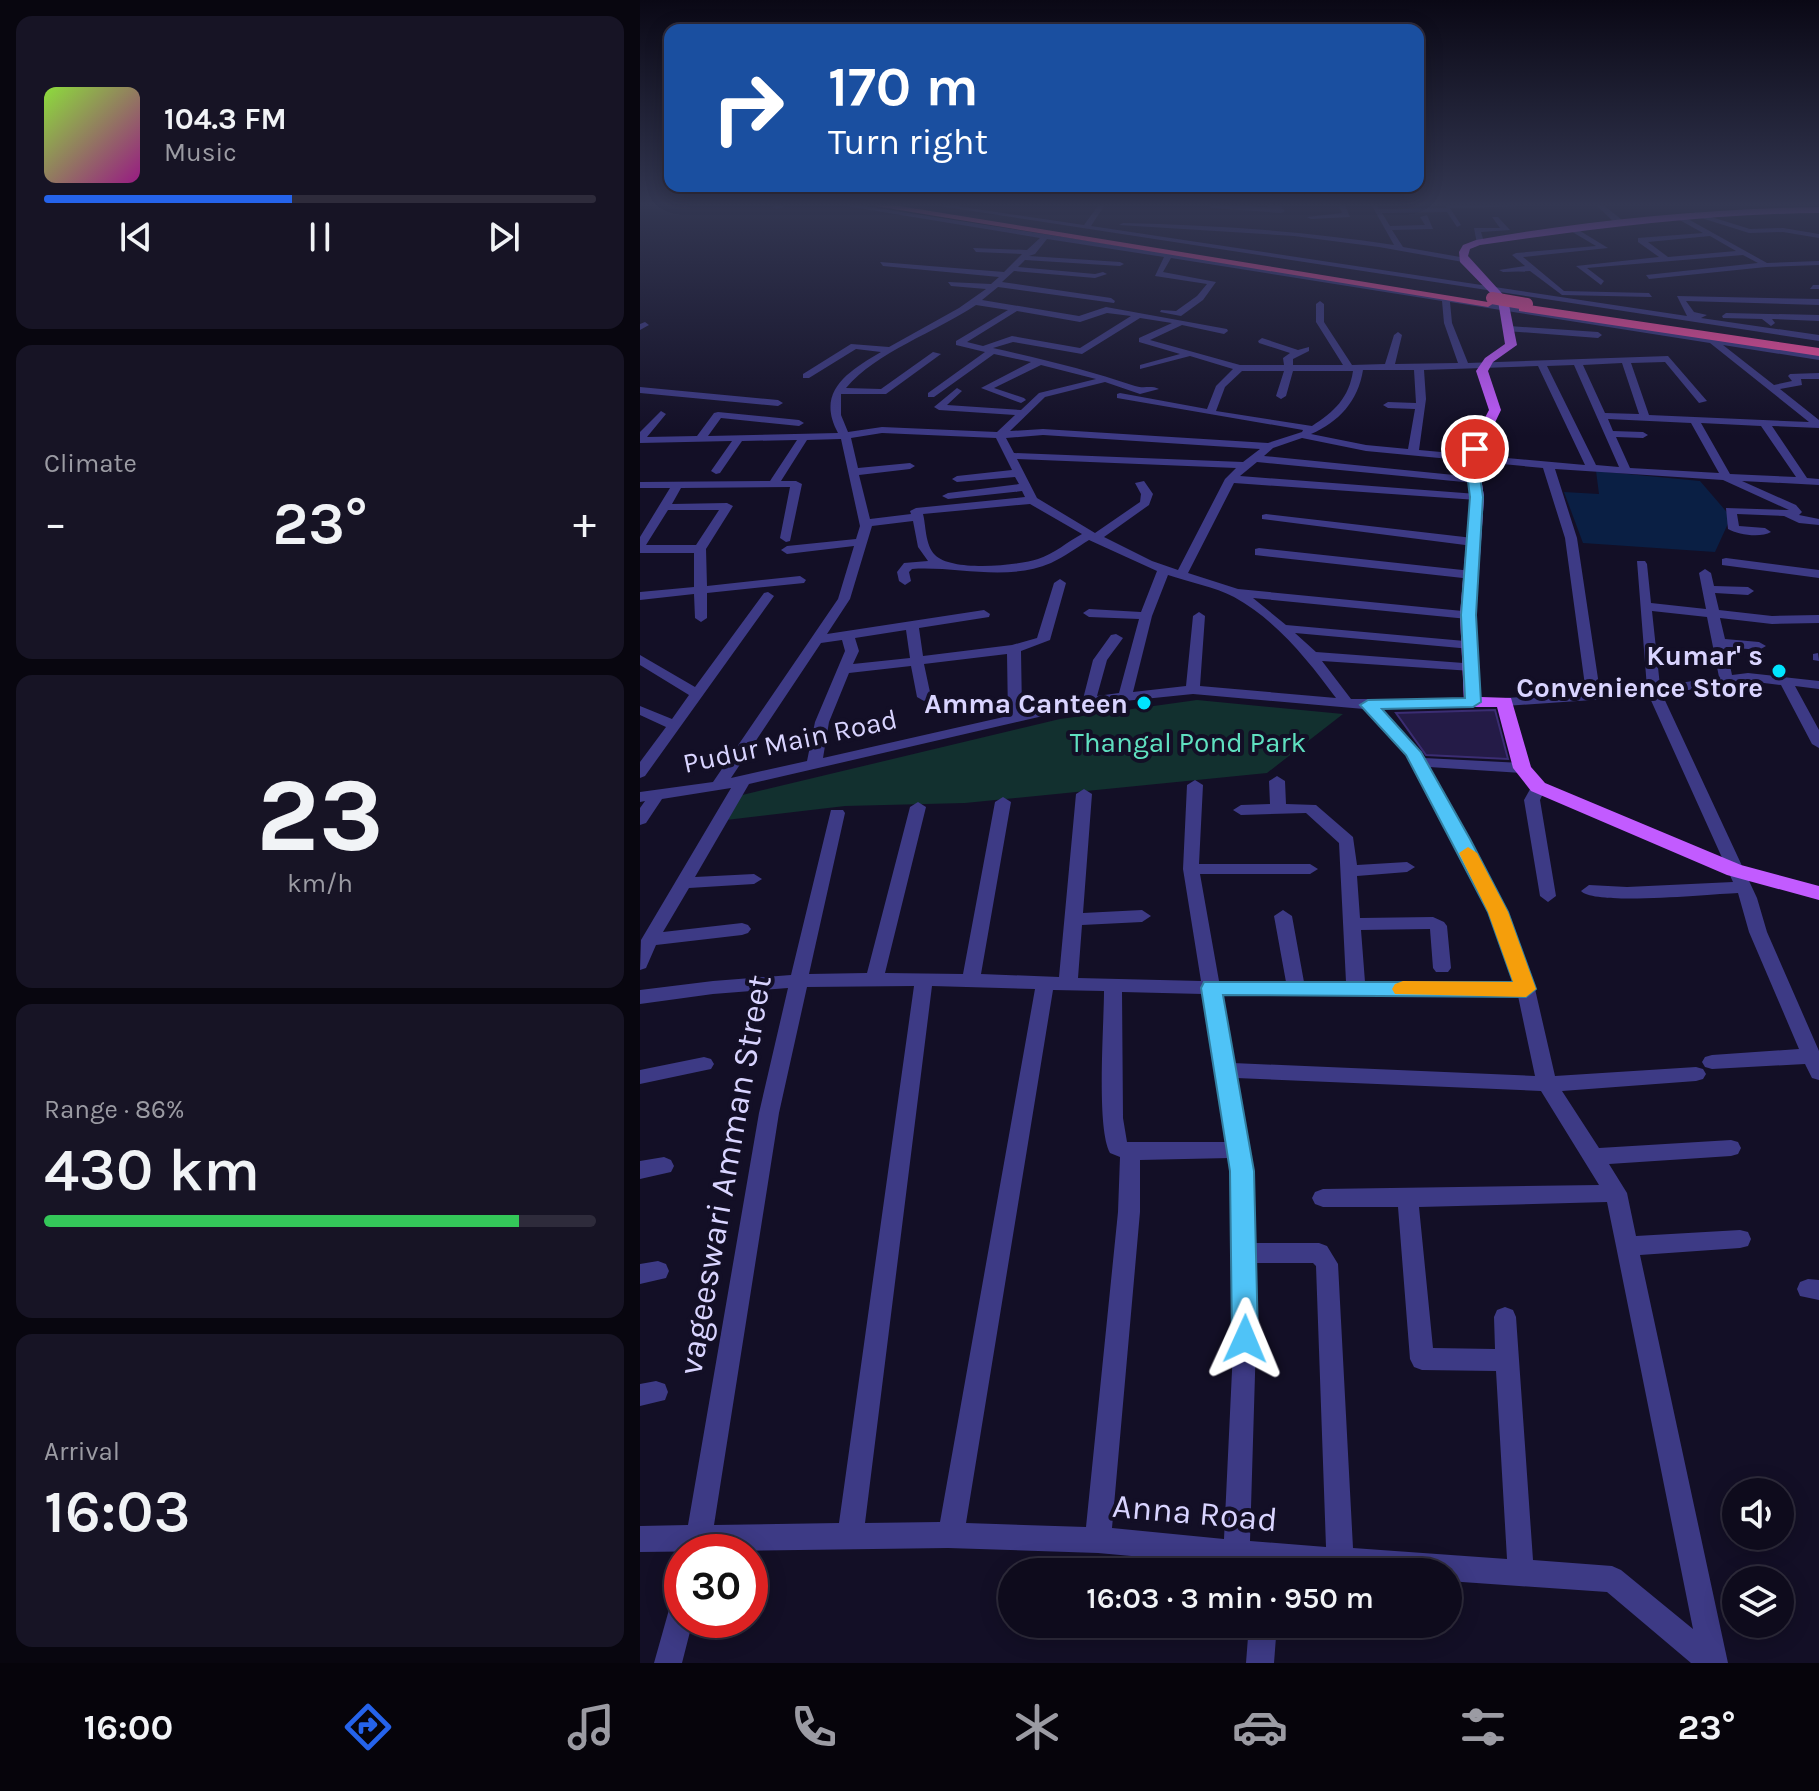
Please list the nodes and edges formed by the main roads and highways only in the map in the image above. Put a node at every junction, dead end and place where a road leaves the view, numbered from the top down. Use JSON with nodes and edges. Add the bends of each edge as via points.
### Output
{"nodes":[{"id":1,"x":1376,"y":281,"type":"edge"},
{"id":2,"x":1382,"y":281,"type":"edge"},
{"id":3,"x":1478,"y":281,"type":"edge"},
{"id":4,"x":1491,"y":298,"type":"junction"},
{"id":5,"x":1525,"y":306,"type":"junction"},
{"id":6,"x":1819,"y":346,"type":"edge"},
{"id":7,"x":1819,"y":355,"type":"edge"},
{"id":8,"x":1819,"y":893,"type":"edge"}],
"edges":[{"from":1,"to":4,"type":"highway"},
{"from":2,"to":4,"type":"highway"},
{"from":3,"to":4,"type":"main road"},
{"from":4,"to":5,"type":"highway","bridge":true},
{"from":4,"to":8,"type":"main road","via":[[1503,300],[1511,345],[1482,371],[1495,410],[1471,458],[1477,497],[1468,615],[1473,702],[1505,702],[1522,768],[1538,787],[1738,879]]},
{"from":5,"to":6,"type":"highway"},
{"from":5,"to":7,"type":"highway"}]}
